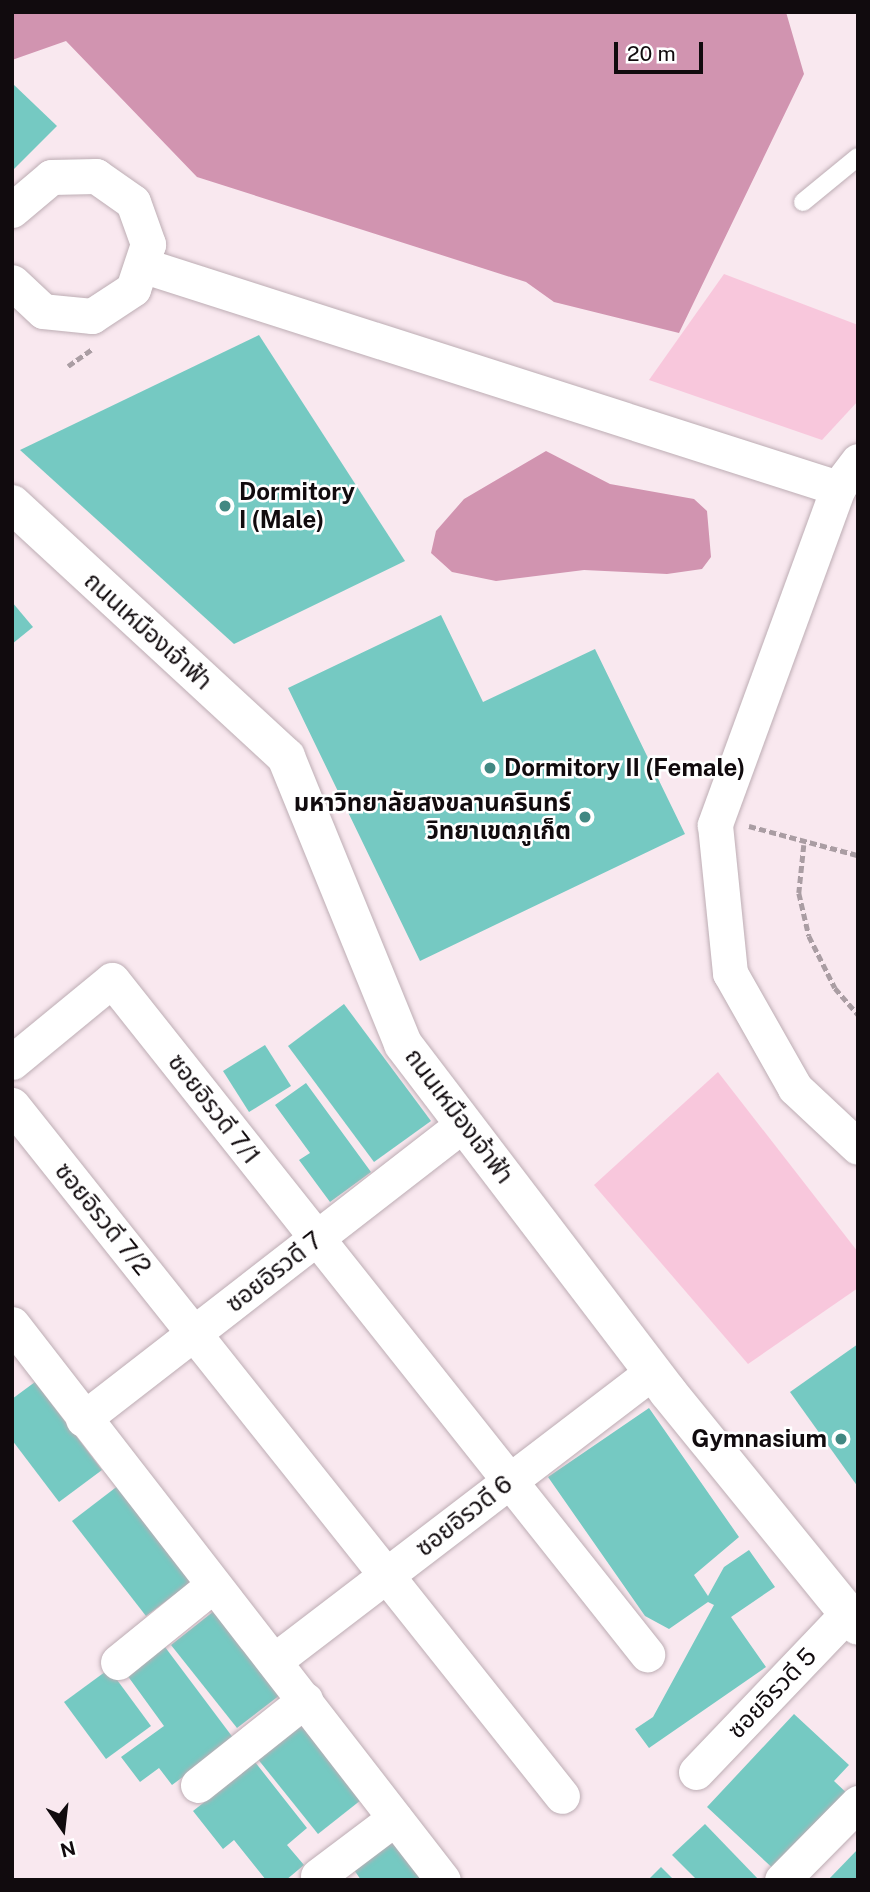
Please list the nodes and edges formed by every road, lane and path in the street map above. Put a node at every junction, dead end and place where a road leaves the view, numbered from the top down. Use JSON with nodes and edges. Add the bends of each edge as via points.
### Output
{"nodes":[{"id":1,"x":858,"y":157,"type":"edge"},
{"id":2,"x":803,"y":202,"type":"dead end"},
{"id":3,"x":12,"y":211,"type":"edge"},
{"id":4,"x":145,"y":266,"type":"junction"},
{"id":5,"x":12,"y":282,"type":"edge"},
{"id":6,"x":848,"y":475,"type":"edge"},
{"id":7,"x":12,"y":504,"type":"edge"},
{"id":8,"x":748,"y":838,"type":"dead end"},
{"id":9,"x":804,"y":845,"type":"junction"},
{"id":10,"x":857,"y":855,"type":"edge"},
{"id":11,"x":858,"y":1014,"type":"edge"},
{"id":12,"x":12,"y":1062,"type":"edge"},
{"id":13,"x":12,"y":1105,"type":"edge"},
{"id":14,"x":464,"y":1123,"type":"junction"},
{"id":15,"x":858,"y":1147,"type":"edge"},
{"id":16,"x":317,"y":1238,"type":"junction"},
{"id":17,"x":12,"y":1324,"type":"edge"},
{"id":18,"x":194,"y":1334,"type":"junction"},
{"id":19,"x":653,"y":1371,"type":"junction"},
{"id":20,"x":83,"y":1419,"type":"junction"},
{"id":21,"x":510,"y":1481,"type":"junction"},
{"id":22,"x":386,"y":1575,"type":"junction"},
{"id":23,"x":212,"y":1586,"type":"junction"},
{"id":24,"x":853,"y":1619,"type":"edge"},
{"id":25,"x":647,"y":1654,"type":"dead end"},
{"id":26,"x":274,"y":1661,"type":"junction"},
{"id":27,"x":118,"y":1662,"type":"dead end"},
{"id":28,"x":304,"y":1700,"type":"junction"},
{"id":29,"x":696,"y":1772,"type":"dead end"},
{"id":30,"x":198,"y":1784,"type":"dead end"},
{"id":31,"x":562,"y":1796,"type":"dead end"},
{"id":32,"x":858,"y":1803,"type":"edge"},
{"id":33,"x":395,"y":1818,"type":"junction"},
{"id":34,"x":318,"y":1876,"type":"dead end"},
{"id":35,"x":443,"y":1880,"type":"edge"},
{"id":36,"x":782,"y":1880,"type":"edge"}],
"edges":[{"from":1,"to":2,"type":"lane"},
{"from":3,"to":4,"type":"street","via":[[51,177],[96,176],[117,186],[144,222]]},
{"from":4,"to":5,"type":"street","via":[[124,297],[92,316],[43,311]]},
{"from":4,"to":6,"type":"street"},
{"from":6,"to":15,"type":"street","via":[[715,825],[730,973],[795,1088]]},
{"from":7,"to":14,"type":"street","name":"ถนนเหมืองเจ้าฟ้า","via":[[286,757],[339,877],[403,1044]]},
{"from":8,"to":9,"type":"path","via":[[748,825]]},
{"from":9,"to":10,"type":"path"},
{"from":9,"to":11,"type":"path","via":[[799,892],[809,936],[835,988]]},
{"from":12,"to":16,"type":"street","name":"ซอยอิรวดี 7/1","via":[[112,980]]},
{"from":13,"to":18,"type":"street","name":"ซอยอิรวดี 7/2"},
{"from":14,"to":16,"type":"street","name":"ซอยอิรวดี 7"},
{"from":14,"to":19,"type":"street","name":"ถนนเหมืองเจ้าฟ้า"},
{"from":16,"to":18,"type":"street","name":"ซอยอิรวดี 7"},
{"from":16,"to":21,"type":"street","name":"ซอยอิรวดี 7/1"},
{"from":17,"to":20,"type":"street"},
{"from":18,"to":20,"type":"street","name":"ซอยอิรวดี 7"},
{"from":18,"to":22,"type":"street","name":"ซอยอิรวดี 7/2"},
{"from":19,"to":21,"type":"street","name":"ซอยอิรวดี 6"},
{"from":19,"to":24,"type":"street","name":"ถนนเหมืองเจ้าฟ้า"},
{"from":20,"to":23,"type":"street"},
{"from":21,"to":22,"type":"street","name":"ซอยอิรวดี 6"},
{"from":21,"to":25,"type":"street","name":"ซอยอิรวดี 7/1"},
{"from":22,"to":26,"type":"street","name":"ซอยอิรวดี 6"},
{"from":22,"to":31,"type":"street","name":"ซอยอิรวดี 7/2"},
{"from":23,"to":26,"type":"street"},
{"from":23,"to":27,"type":"street"},
{"from":24,"to":29,"type":"street","name":"ซอยอิรวดี 5"},
{"from":26,"to":28,"type":"street"},
{"from":28,"to":30,"type":"street"},
{"from":28,"to":33,"type":"street"},
{"from":32,"to":36,"type":"street"},
{"from":33,"to":34,"type":"street"},
{"from":33,"to":35,"type":"street"}]}
